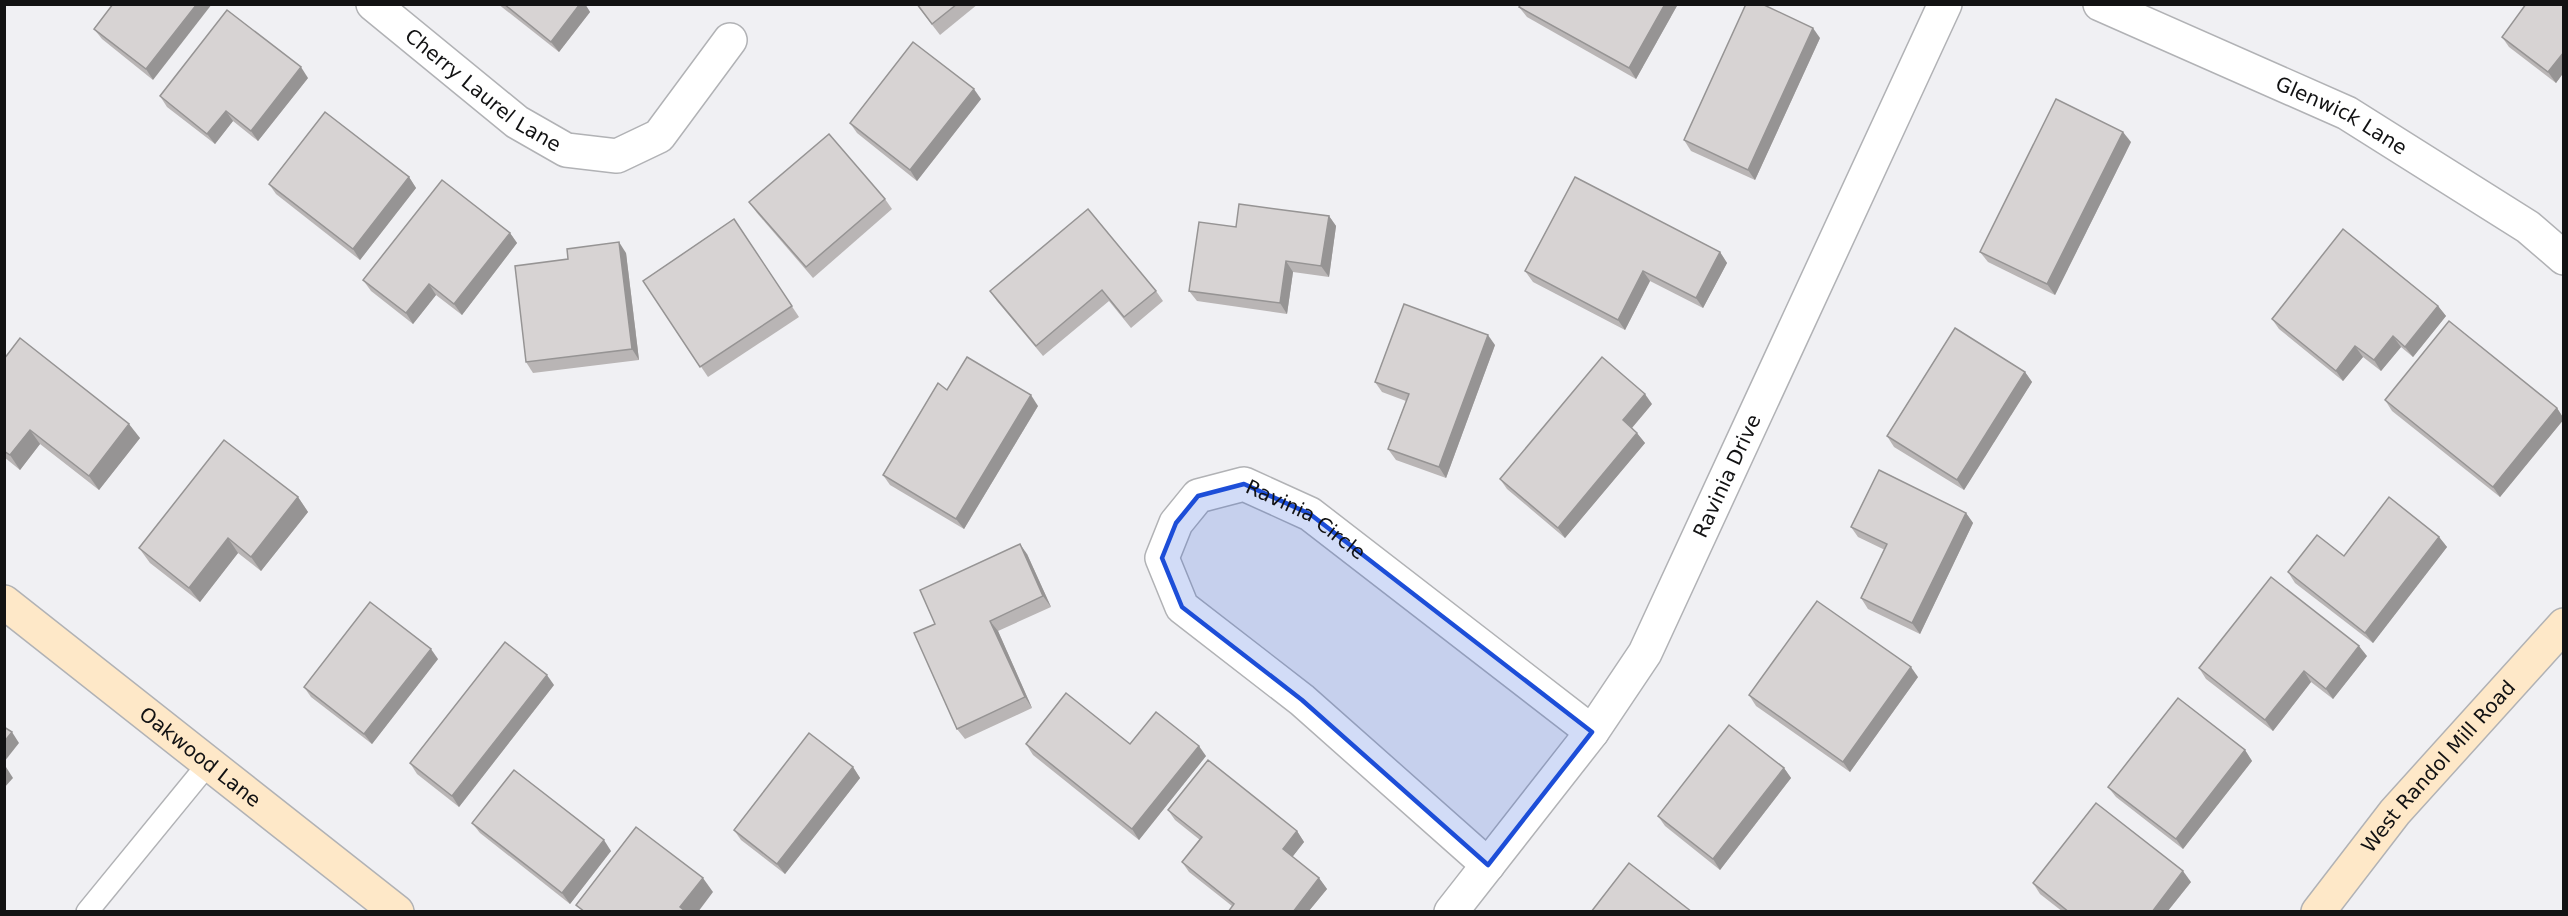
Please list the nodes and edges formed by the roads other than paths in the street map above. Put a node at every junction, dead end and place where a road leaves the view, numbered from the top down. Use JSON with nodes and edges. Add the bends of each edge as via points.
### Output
{"nodes":[{"id":1,"x":373,"y":4,"type":"edge"},
{"id":2,"x":1945,"y":4,"type":"edge"},
{"id":3,"x":2100,"y":4,"type":"edge"},
{"id":4,"x":729,"y":40,"type":"dead end"},
{"id":5,"x":2564,"y":258,"type":"edge"},
{"id":6,"x":4,"y":602,"type":"edge"},
{"id":7,"x":2564,"y":625,"type":"edge"},
{"id":8,"x":1592,"y":732,"type":"junction"},
{"id":9,"x":208,"y":764,"type":"junction"},
{"id":10,"x":1488,"y":865,"type":"junction"},
{"id":11,"x":87,"y":912,"type":"edge"},
{"id":12,"x":397,"y":912,"type":"edge"},
{"id":13,"x":1451,"y":912,"type":"edge"},
{"id":14,"x":2318,"y":912,"type":"edge"}],
"edges":[{"from":1,"to":4,"type":"street","name":"Cherry Laurel Lane","via":[[517,122],[566,150],[617,156],[659,136]]},
{"from":2,"to":8,"type":"street","name":"Ravinia Drive","via":[[1645,653]]},
{"from":3,"to":5,"type":"street","name":"Glenwick Lane","via":[[2347,112],[2528,227]]},
{"from":6,"to":9,"type":"street","name":"Oakwood Lane"},
{"from":7,"to":14,"type":"street","name":"West Randol Mill Road","via":[[2395,812]]},
{"from":8,"to":10,"type":"street","name":"Ravinia Drive"},
{"from":8,"to":10,"type":"street","name":"Ravinia Circle","via":[[1310,514],[1244,484],[1198,496],[1176,523],[1162,558],[1182,607],[1302,700]]},
{"from":9,"to":11,"type":"lane"},
{"from":9,"to":12,"type":"street","name":"Oakwood Lane"},
{"from":10,"to":13,"type":"street","name":"Ravinia Drive"}]}
